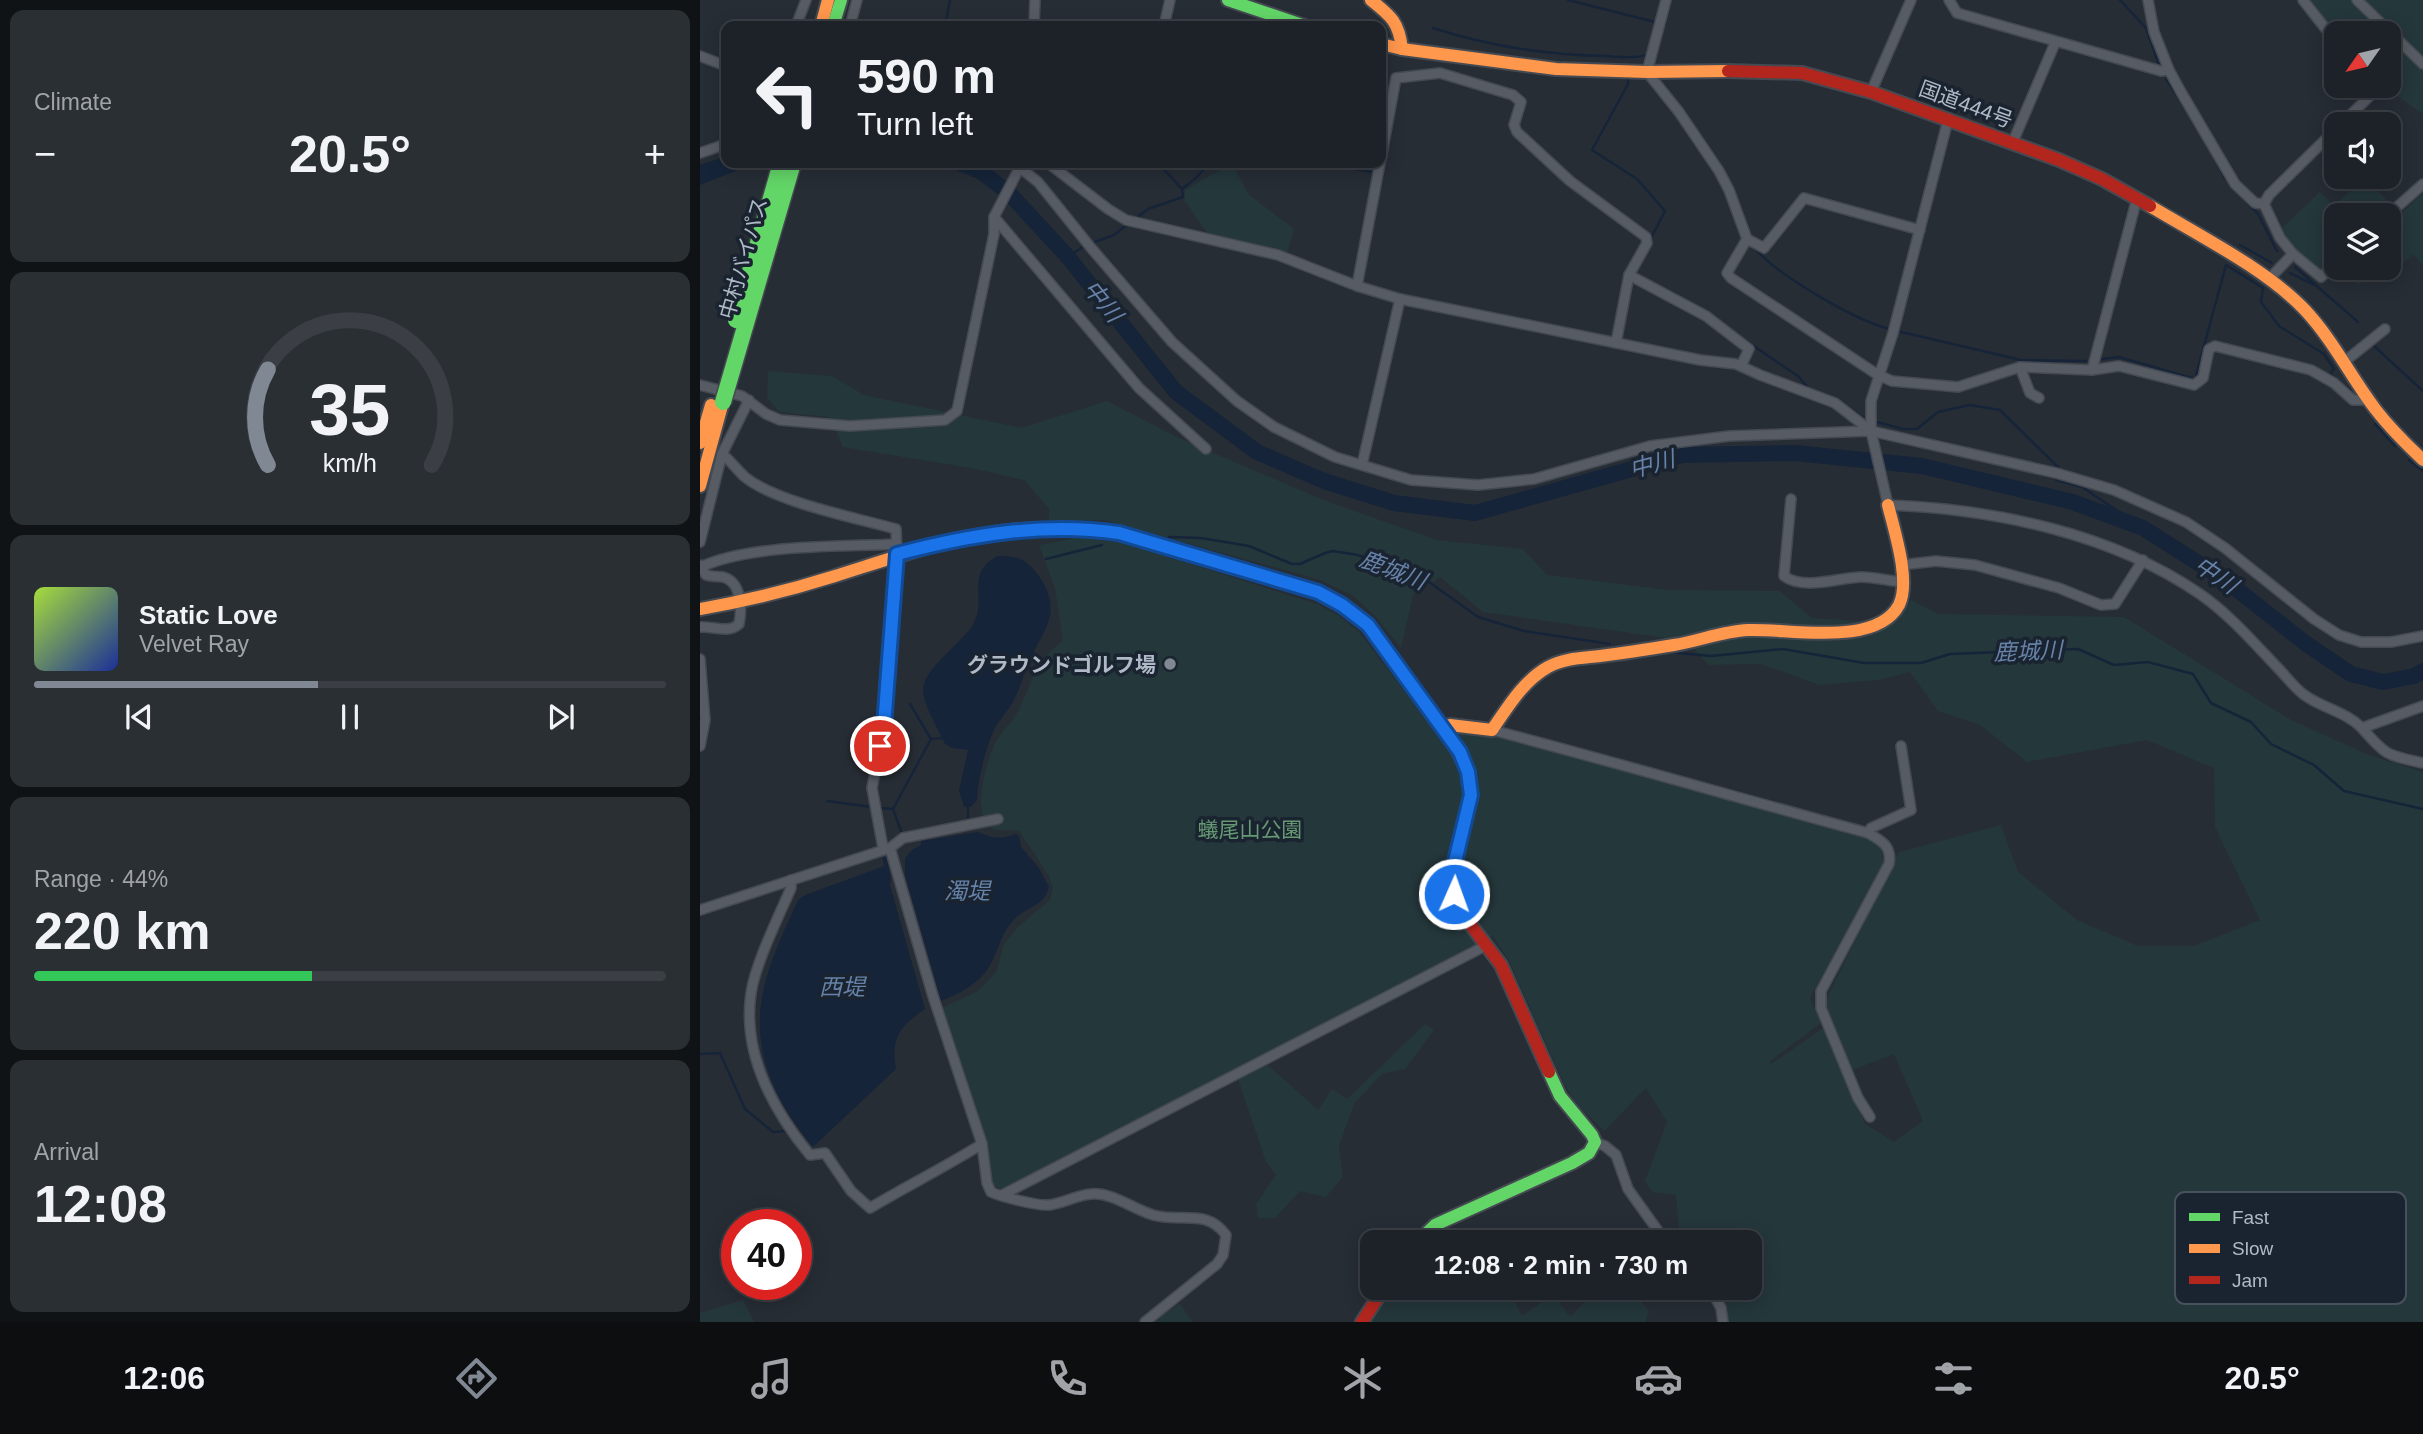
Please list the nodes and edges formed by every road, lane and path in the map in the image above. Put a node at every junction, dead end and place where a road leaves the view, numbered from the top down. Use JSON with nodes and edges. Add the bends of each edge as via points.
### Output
{"nodes":[{"id":1,"x":806,"y":0,"type":"edge"},
{"id":2,"x":828,"y":0,"type":"edge"},
{"id":3,"x":841,"y":0,"type":"edge"},
{"id":4,"x":857,"y":0,"type":"edge"},
{"id":5,"x":1035,"y":0,"type":"edge"},
{"id":6,"x":1170,"y":0,"type":"edge"},
{"id":7,"x":1371,"y":0,"type":"edge"},
{"id":8,"x":1666,"y":0,"type":"edge"},
{"id":9,"x":1911,"y":0,"type":"edge"},
{"id":10,"x":1949,"y":0,"type":"edge"},
{"id":11,"x":2148,"y":0,"type":"edge"},
{"id":12,"x":2303,"y":0,"type":"edge"},
{"id":13,"x":2357,"y":0,"type":"edge"},
{"id":14,"x":1234,"y":1,"type":"edge"},
{"id":15,"x":798,"y":21,"type":"edge"},
{"id":16,"x":822,"y":21,"type":"edge"},
{"id":17,"x":835,"y":21,"type":"edge"},
{"id":18,"x":851,"y":21,"type":"edge"},
{"id":19,"x":1034,"y":21,"type":"edge"},
{"id":20,"x":1165,"y":21,"type":"edge"},
{"id":21,"x":1285,"y":21,"type":"edge"},
{"id":22,"x":2324,"y":27,"type":"edge"},
{"id":23,"x":2055,"y":43,"type":"junction"},
{"id":24,"x":1386,"y":45,"type":"edge"},
{"id":25,"x":1402,"y":49,"type":"junction"},
{"id":26,"x":1443,"y":54,"type":"junction"},
{"id":27,"x":700,"y":55,"type":"edge"},
{"id":28,"x":721,"y":64,"type":"edge"},
{"id":29,"x":2423,"y":64,"type":"edge"},
{"id":30,"x":2169,"y":70,"type":"junction"},
{"id":31,"x":1647,"y":72,"type":"junction"},
{"id":32,"x":1440,"y":73,"type":"junction"},
{"id":33,"x":1871,"y":92,"type":"junction"},
{"id":34,"x":2368,"y":98,"type":"edge"},
{"id":35,"x":2353,"y":112,"type":"edge"},
{"id":36,"x":1948,"y":120,"type":"junction"},
{"id":37,"x":1386,"y":130,"type":"edge"},
{"id":38,"x":2324,"y":141,"type":"edge"},
{"id":39,"x":2012,"y":144,"type":"junction"},
{"id":40,"x":721,"y":146,"type":"edge"},
{"id":41,"x":700,"y":153,"type":"edge"},
{"id":42,"x":780,"y":168,"type":"edge"},
{"id":43,"x":791,"y":168,"type":"edge"},
{"id":44,"x":1017,"y":168,"type":"edge"},
{"id":45,"x":1023,"y":168,"type":"edge"},
{"id":46,"x":1055,"y":168,"type":"edge"},
{"id":47,"x":1379,"y":168,"type":"edge"},
{"id":48,"x":2423,"y":184,"type":"edge"},
{"id":49,"x":2137,"y":198,"type":"junction"},
{"id":50,"x":2401,"y":203,"type":"edge"},
{"id":51,"x":2264,"y":204,"type":"junction"},
{"id":52,"x":994,"y":217,"type":"junction"},
{"id":53,"x":1920,"y":230,"type":"junction"},
{"id":54,"x":1751,"y":242,"type":"junction"},
{"id":55,"x":2293,"y":254,"type":"junction"},
{"id":56,"x":2324,"y":274,"type":"edge"},
{"id":57,"x":1629,"y":275,"type":"junction"},
{"id":58,"x":2269,"y":279,"type":"junction"},
{"id":59,"x":1357,"y":286,"type":"junction"},
{"id":60,"x":1400,"y":299,"type":"junction"},
{"id":61,"x":2385,"y":329,"type":"dead end"},
{"id":62,"x":1616,"y":343,"type":"junction"},
{"id":63,"x":2344,"y":362,"type":"junction"},
{"id":64,"x":1741,"y":366,"type":"junction"},
{"id":65,"x":2020,"y":367,"type":"junction"},
{"id":66,"x":2092,"y":370,"type":"junction"},
{"id":67,"x":1878,"y":375,"type":"junction"},
{"id":68,"x":700,"y":385,"type":"edge"},
{"id":69,"x":2039,"y":398,"type":"dead end"},
{"id":70,"x":749,"y":400,"type":"junction"},
{"id":71,"x":2369,"y":400,"type":"junction"},
{"id":72,"x":718,"y":401,"type":"junction"},
{"id":73,"x":1871,"y":431,"type":"junction"},
{"id":74,"x":700,"y":443,"type":"edge"},
{"id":75,"x":1206,"y":449,"type":"dead end"},
{"id":76,"x":722,"y":454,"type":"junction"},
{"id":77,"x":2423,"y":460,"type":"edge"},
{"id":78,"x":1362,"y":465,"type":"junction"},
{"id":79,"x":700,"y":486,"type":"edge"},
{"id":80,"x":1791,"y":499,"type":"dead end"},
{"id":81,"x":1888,"y":505,"type":"junction"},
{"id":82,"x":700,"y":542,"type":"edge"},
{"id":83,"x":897,"y":549,"type":"junction"},
{"id":84,"x":2143,"y":561,"type":"junction"},
{"id":85,"x":1900,"y":565,"type":"junction"},
{"id":86,"x":700,"y":566,"type":"edge"},
{"id":87,"x":1902,"y":582,"type":"junction"},
{"id":88,"x":741,"y":603,"type":"junction"},
{"id":89,"x":700,"y":609,"type":"edge"},
{"id":90,"x":700,"y":627,"type":"edge"},
{"id":91,"x":2423,"y":636,"type":"edge"},
{"id":92,"x":700,"y":659,"type":"edge"},
{"id":93,"x":2423,"y":706,"type":"edge"},
{"id":94,"x":1443,"y":727,"type":"junction"},
{"id":95,"x":2362,"y":728,"type":"junction"},
{"id":96,"x":1492,"y":730,"type":"junction"},
{"id":97,"x":700,"y":746,"type":"edge"},
{"id":98,"x":1901,"y":746,"type":"dead end"},
{"id":99,"x":2423,"y":763,"type":"edge"},
{"id":100,"x":998,"y":819,"type":"dead end"},
{"id":101,"x":1868,"y":833,"type":"junction"},
{"id":102,"x":886,"y":848,"type":"junction"},
{"id":103,"x":791,"y":880,"type":"junction"},
{"id":104,"x":700,"y":910,"type":"edge"},
{"id":105,"x":1487,"y":944,"type":"junction"},
{"id":106,"x":1870,"y":1117,"type":"dead end"},
{"id":107,"x":1595,"y":1142,"type":"junction"},
{"id":108,"x":982,"y":1144,"type":"junction"},
{"id":109,"x":1002,"y":1195,"type":"junction"},
{"id":110,"x":1430,"y":1230,"type":"edge"},
{"id":111,"x":1657,"y":1230,"type":"edge"},
{"id":112,"x":1376,"y":1300,"type":"edge"},
{"id":113,"x":1717,"y":1300,"type":"edge"},
{"id":114,"x":1145,"y":1322,"type":"edge"},
{"id":115,"x":1362,"y":1322,"type":"edge"},
{"id":116,"x":1723,"y":1322,"type":"edge"}],
"edges":[{"from":1,"to":15,"type":"street"},
{"from":2,"to":16,"type":"main road"},
{"from":3,"to":17,"type":"main road"},
{"from":4,"to":18,"type":"street"},
{"from":5,"to":19,"type":"street"},
{"from":6,"to":20,"type":"street"},
{"from":7,"to":25,"type":"main road","via":[[1395,20]]},
{"from":8,"to":31,"type":"street"},
{"from":9,"to":33,"type":"street"},
{"from":10,"to":23,"type":"street","via":[[1957,13]]},
{"from":11,"to":30,"type":"street"},
{"from":12,"to":22,"type":"street"},
{"from":13,"to":29,"type":"street"},
{"from":14,"to":21,"type":"main road"},
{"from":23,"to":30,"type":"street"},
{"from":23,"to":39,"type":"street"},
{"from":24,"to":25,"type":"main road","name":"国道444号"},
{"from":25,"to":26,"type":"main road","name":"国道444号"},
{"from":26,"to":31,"type":"main road","name":"国道444号","via":[[1556,69]]},
{"from":26,"to":32,"type":"street"},
{"from":27,"to":28,"type":"street"},
{"from":30,"to":51,"type":"street","via":[[2235,184],[2255,203]]},
{"from":31,"to":33,"type":"main road","name":"国道444号","via":[[1802,73]]},
{"from":31,"to":54,"type":"street","via":[[1719,171]]},
{"from":32,"to":37,"type":"street","via":[[1396,78]]},
{"from":32,"to":57,"type":"street","via":[[1513,95],[1521,102],[1514,125],[1517,132],[1570,181],[1646,237]]},
{"from":33,"to":36,"type":"main road","name":"国道444号"},
{"from":34,"to":35,"type":"street"},
{"from":36,"to":39,"type":"main road","name":"国道444号"},
{"from":36,"to":53,"type":"street"},
{"from":38,"to":51,"type":"street"},
{"from":39,"to":49,"type":"main road","name":"国道444号","via":[[2102,179]]},
{"from":40,"to":41,"type":"street"},
{"from":42,"to":72,"type":"main road","name":"中村バイパス","bridge":true},
{"from":43,"to":72,"type":"main road","name":"中村バイパス","bridge":true},
{"from":44,"to":52,"type":"street"},
{"from":45,"to":78,"type":"street","via":[[1172,342],[1237,401],[1274,427]]},
{"from":46,"to":59,"type":"street","via":[[1131,222],[1278,255]]},
{"from":47,"to":59,"type":"street"},
{"from":48,"to":50,"type":"street"},
{"from":49,"to":58,"type":"main road","name":"国道444号"},
{"from":49,"to":66,"type":"street"},
{"from":51,"to":55,"type":"street"},
{"from":52,"to":70,"type":"street","via":[[953,415],[945,420],[850,426],[780,420]]},
{"from":52,"to":75,"type":"street","via":[[1139,388]]},
{"from":53,"to":54,"type":"street","via":[[1804,198],[1764,248]]},
{"from":53,"to":67,"type":"street"},
{"from":54,"to":67,"type":"street","via":[[1727,273],[1731,278]]},
{"from":55,"to":56,"type":"street","via":[[2321,277]]},
{"from":55,"to":58,"type":"street"},
{"from":57,"to":62,"type":"street"},
{"from":57,"to":64,"type":"street","via":[[1706,316],[1749,349]]},
{"from":58,"to":63,"type":"main road","name":"国道444号","via":[[2304,309]]},
{"from":59,"to":60,"type":"street"},
{"from":60,"to":62,"type":"street"},
{"from":60,"to":78,"type":"street"},
{"from":61,"to":63,"type":"street"},
{"from":62,"to":64,"type":"street"},
{"from":63,"to":71,"type":"main road","name":"国道444号"},
{"from":64,"to":73,"type":"street","via":[[1835,403]]},
{"from":65,"to":66,"type":"street"},
{"from":65,"to":67,"type":"street","via":[[1958,387],[1892,381]]},
{"from":65,"to":69,"type":"street","via":[[2030,393]]},
{"from":66,"to":71,"type":"street","via":[[2119,366],[2194,385],[2203,378],[2209,349],[2216,346],[2311,370],[2353,400]]},
{"from":67,"to":73,"type":"street","via":[[1871,401]]},
{"from":68,"to":70,"type":"street"},
{"from":70,"to":76,"type":"street"},
{"from":71,"to":77,"type":"main road","name":"国道444号"},
{"from":72,"to":74,"type":"main road","name":"中村バイパス"},
{"from":72,"to":79,"type":"main road","name":"中村バイパス"},
{"from":73,"to":78,"type":"street","via":[[1729,436],[1650,446],[1534,479],[1478,485],[1410,480]]},
{"from":73,"to":81,"type":"street"},
{"from":73,"to":91,"type":"street","via":[[2114,490],[2186,523],[2225,548],[2339,635],[2361,642]]},
{"from":76,"to":82,"type":"street"},
{"from":76,"to":83,"type":"street","via":[[763,487],[896,529]]},
{"from":80,"to":87,"type":"street","via":[[1784,576],[1789,580],[1822,583],[1863,577]]},
{"from":81,"to":84,"type":"street","via":[[1940,507],[2067,532]]},
{"from":81,"to":85,"type":"main road"},
{"from":83,"to":86,"type":"street","via":[[752,553]]},
{"from":83,"to":88,"type":"main road","via":[[837,575]]},
{"from":83,"to":94,"type":"main road","via":[[975,535],[1090,529],[1119,533],[1318,592],[1368,625]]},
{"from":83,"to":102,"type":"street","via":[[884,726],[872,788]]},
{"from":84,"to":85,"type":"street","via":[[2115,604],[2101,605],[1975,565],[1936,561]]},
{"from":84,"to":95,"type":"street","via":[[2201,594],[2304,695],[2353,718]]},
{"from":85,"to":87,"type":"main road"},
{"from":86,"to":88,"type":"street","via":[[706,575],[729,580]]},
{"from":87,"to":96,"type":"main road","via":[[1899,607],[1870,627],[1810,633],[1747,630],[1561,661],[1534,676]]},
{"from":88,"to":89,"type":"main road"},
{"from":88,"to":90,"type":"street","via":[[739,624],[734,628]]},
{"from":92,"to":97,"type":"street","via":[[705,720]]},
{"from":93,"to":95,"type":"street"},
{"from":94,"to":96,"type":"main road"},
{"from":94,"to":105,"type":"main road","via":[[1460,752],[1471,795],[1452,874],[1454,894],[1461,912]]},
{"from":95,"to":99,"type":"street","via":[[2393,757]]},
{"from":96,"to":101,"type":"street"},
{"from":98,"to":101,"type":"street","via":[[1911,810]]},
{"from":100,"to":102,"type":"street","via":[[903,838]]},
{"from":101,"to":106,"type":"street","via":[[1886,843],[1889,864],[1820,999],[1858,1098]]},
{"from":102,"to":103,"type":"street"},
{"from":102,"to":108,"type":"street"},
{"from":103,"to":104,"type":"street"},
{"from":103,"to":108,"type":"street","via":[[751,993],[756,1060],[786,1125],[810,1155],[825,1153],[851,1191],[870,1208]]},
{"from":105,"to":107,"type":"main road","via":[[1501,965],[1560,1096],[1590,1128]]},
{"from":105,"to":109,"type":"street"},
{"from":107,"to":110,"type":"main road","via":[[1589,1153],[1572,1163]]},
{"from":107,"to":111,"type":"street","via":[[1616,1155],[1628,1189]]},
{"from":108,"to":109,"type":"street","via":[[987,1183],[992,1192]]},
{"from":109,"to":114,"type":"street","via":[[1048,1205],[1102,1195],[1152,1214],[1208,1218],[1218,1224],[1226,1235],[1217,1264]]},
{"from":112,"to":115,"type":"main road"},
{"from":113,"to":116,"type":"street"}]}
